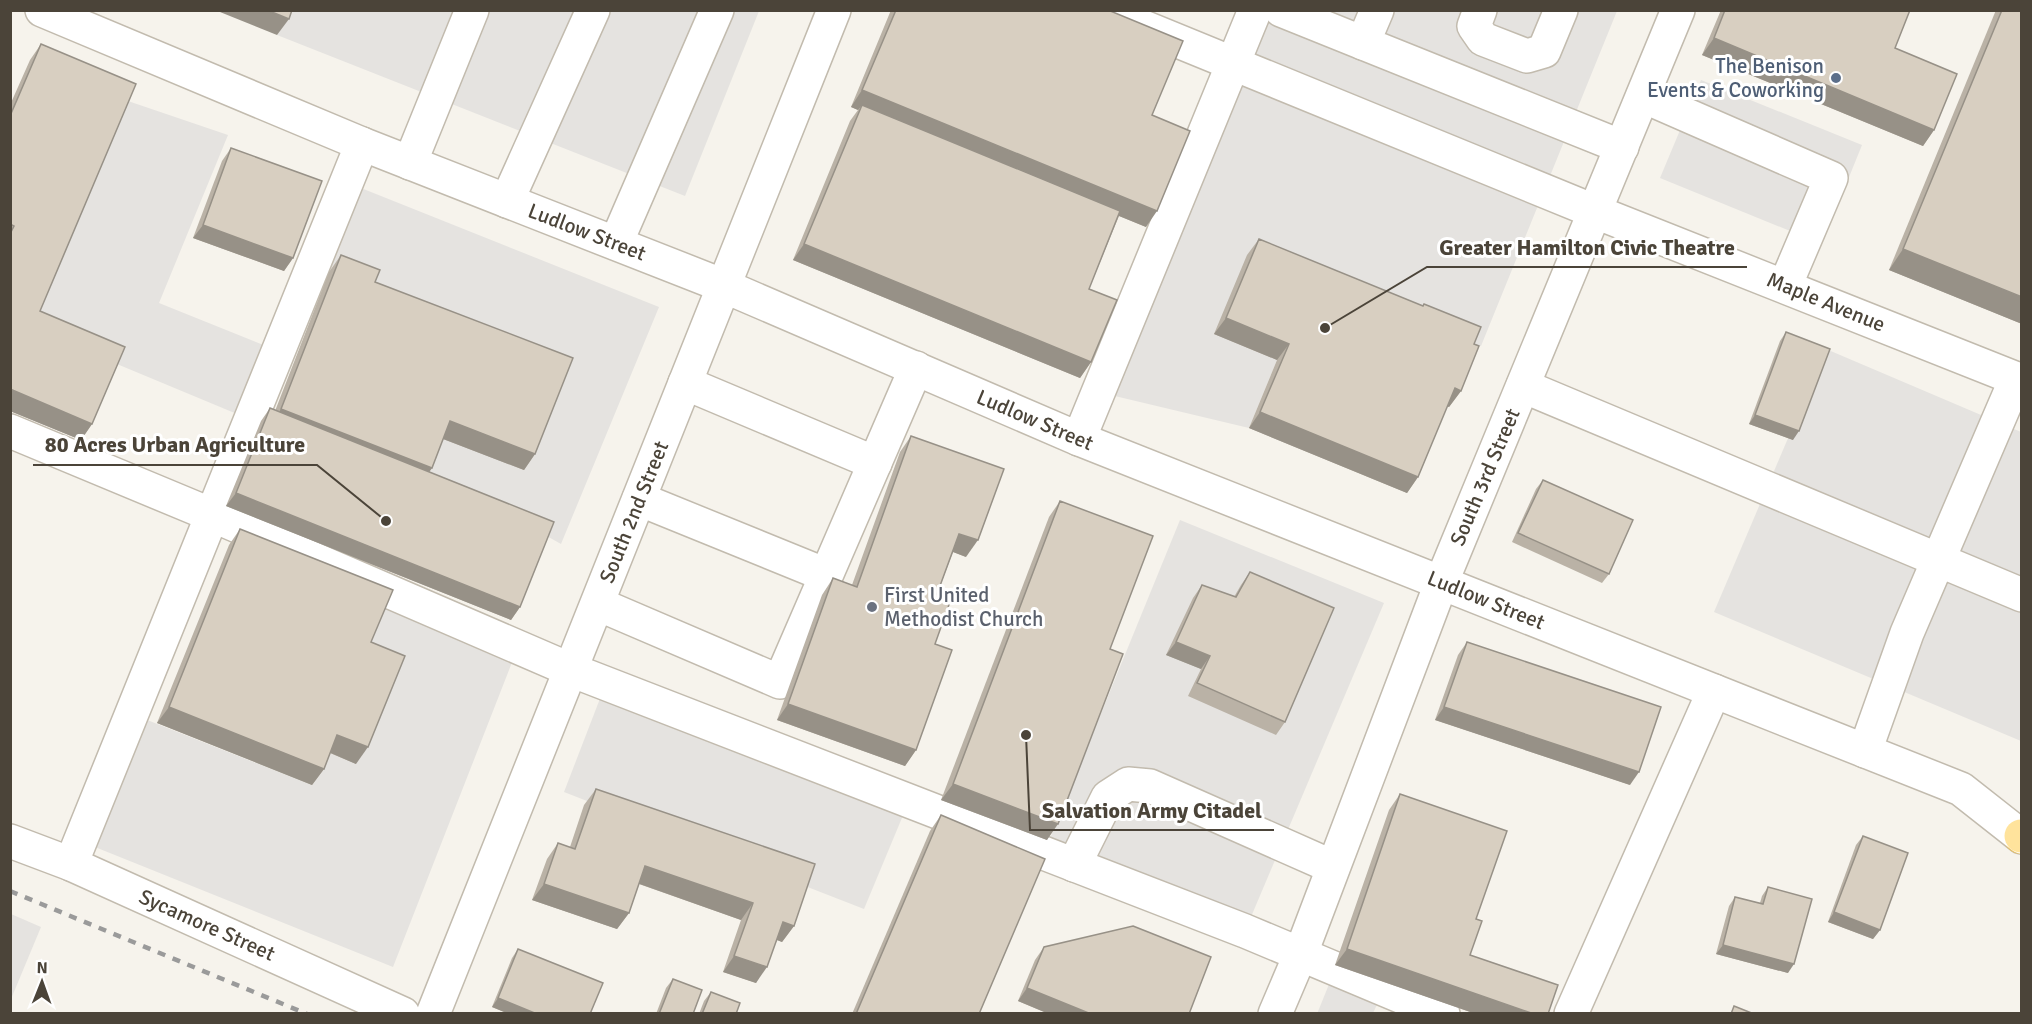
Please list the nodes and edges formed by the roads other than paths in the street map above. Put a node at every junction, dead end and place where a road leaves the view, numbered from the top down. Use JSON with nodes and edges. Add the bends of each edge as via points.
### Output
{"nodes":[{"id":1,"x":42,"y":10,"type":"edge"},
{"id":2,"x":472,"y":10,"type":"edge"},
{"id":3,"x":593,"y":10,"type":"edge"},
{"id":4,"x":717,"y":10,"type":"edge"},
{"id":5,"x":834,"y":10,"type":"edge"},
{"id":6,"x":1102,"y":10,"type":"edge"},
{"id":7,"x":1255,"y":10,"type":"edge"},
{"id":8,"x":1281,"y":10,"type":"edge"},
{"id":9,"x":1377,"y":10,"type":"edge"},
{"id":10,"x":1480,"y":10,"type":"edge"},
{"id":11,"x":1561,"y":10,"type":"edge"},
{"id":12,"x":1678,"y":10,"type":"edge"},
{"id":13,"x":1363,"y":43,"type":"junction"},
{"id":14,"x":1233,"y":64,"type":"junction"},
{"id":15,"x":1643,"y":96,"type":"junction"},
{"id":16,"x":362,"y":144,"type":"junction"},
{"id":17,"x":1622,"y":147,"type":"junction"},
{"id":18,"x":410,"y":163,"type":"junction"},
{"id":19,"x":507,"y":201,"type":"junction"},
{"id":20,"x":1596,"y":212,"type":"junction"},
{"id":21,"x":616,"y":243,"type":"junction"},
{"id":22,"x":724,"y":286,"type":"junction"},
{"id":23,"x":1785,"y":286,"type":"junction"},
{"id":24,"x":916,"y":368,"type":"junction"},
{"id":25,"x":2019,"y":380,"type":"edge"},
{"id":26,"x":685,"y":383,"type":"junction"},
{"id":27,"x":1523,"y":386,"type":"junction"},
{"id":28,"x":10,"y":431,"type":"edge"},
{"id":29,"x":1078,"y":439,"type":"junction"},
{"id":30,"x":875,"y":463,"type":"junction"},
{"id":31,"x":639,"y":499,"type":"junction"},
{"id":32,"x":212,"y":515,"type":"junction"},
{"id":33,"x":1939,"y":559,"type":"junction"},
{"id":34,"x":826,"y":575,"type":"junction"},
{"id":35,"x":1442,"y":581,"type":"junction"},
{"id":36,"x":2022,"y":595,"type":"edge"},
{"id":37,"x":598,"y":604,"type":"junction"},
{"id":38,"x":571,"y":670,"type":"junction"},
{"id":39,"x":1714,"y":691,"type":"junction"},
{"id":40,"x":1865,"y":751,"type":"junction"},
{"id":41,"x":2021,"y":837,"type":"edge"},
{"id":42,"x":10,"y":841,"type":"edge"},
{"id":43,"x":71,"y":864,"type":"junction"},
{"id":44,"x":1074,"y":865,"type":"junction"},
{"id":45,"x":1333,"y":867,"type":"junction"},
{"id":46,"x":1301,"y":953,"type":"junction"},
{"id":47,"x":403,"y":1014,"type":"edge"},
{"id":48,"x":433,"y":1014,"type":"edge"},
{"id":49,"x":1275,"y":1014,"type":"edge"},
{"id":50,"x":1443,"y":1014,"type":"edge"},
{"id":51,"x":1571,"y":1014,"type":"edge"}],
"edges":[{"from":1,"to":16,"type":"street","name":"Ludlow Street"},
{"from":2,"to":18,"type":"street"},
{"from":3,"to":19,"type":"street"},
{"from":4,"to":21,"type":"street"},
{"from":5,"to":22,"type":"street","name":"South 2nd Street"},
{"from":6,"to":14,"type":"street","name":"Maple Avenue"},
{"from":7,"to":14,"type":"street"},
{"from":8,"to":13,"type":"street"},
{"from":9,"to":13,"type":"street"},
{"from":10,"to":11,"type":"street","via":[[1474,26],[1483,39],[1527,56],[1544,51]]},
{"from":12,"to":15,"type":"street","name":"South 3rd Street"},
{"from":13,"to":17,"type":"street"},
{"from":14,"to":20,"type":"street","name":"Maple Avenue"},
{"from":14,"to":29,"type":"street"},
{"from":15,"to":17,"type":"street","name":"South 3rd Street"},
{"from":15,"to":23,"type":"street","via":[[1832,178]]},
{"from":16,"to":18,"type":"street","name":"Ludlow Street"},
{"from":16,"to":32,"type":"street"},
{"from":17,"to":20,"type":"street","name":"South 3rd Street"},
{"from":18,"to":19,"type":"street","name":"Ludlow Street"},
{"from":19,"to":21,"type":"street","name":"Ludlow Street"},
{"from":20,"to":23,"type":"street","name":"Maple Avenue"},
{"from":20,"to":27,"type":"street","name":"South 3rd Street"},
{"from":21,"to":22,"type":"street","name":"Ludlow Street"},
{"from":22,"to":24,"type":"street","name":"Ludlow Street"},
{"from":22,"to":26,"type":"street","name":"South 2nd Street"},
{"from":23,"to":25,"type":"street","name":"Maple Avenue"},
{"from":24,"to":29,"type":"street","name":"Ludlow Street"},
{"from":24,"to":30,"type":"street"},
{"from":25,"to":33,"type":"street"},
{"from":26,"to":30,"type":"street"},
{"from":26,"to":31,"type":"street","name":"South 2nd Street"},
{"from":27,"to":33,"type":"street"},
{"from":27,"to":35,"type":"street","name":"South 3rd Street"},
{"from":28,"to":32,"type":"street"},
{"from":29,"to":35,"type":"street","name":"Ludlow Street"},
{"from":30,"to":34,"type":"street"},
{"from":31,"to":34,"type":"street"},
{"from":31,"to":37,"type":"street","name":"South 2nd Street"},
{"from":32,"to":38,"type":"street"},
{"from":32,"to":43,"type":"street"},
{"from":33,"to":36,"type":"street"},
{"from":33,"to":40,"type":"street","via":[[1907,633]]},
{"from":34,"to":37,"type":"street","via":[[780,682]]},
{"from":35,"to":39,"type":"street","name":"Ludlow Street"},
{"from":35,"to":45,"type":"street","name":"South 3rd Street"},
{"from":37,"to":38,"type":"street","name":"South 2nd Street"},
{"from":38,"to":44,"type":"street"},
{"from":38,"to":48,"type":"street","name":"South 2nd Street"},
{"from":39,"to":40,"type":"street","name":"Ludlow Street"},
{"from":39,"to":51,"type":"street"},
{"from":40,"to":41,"type":"street","name":"Ludlow Street","via":[[1961,789]]},
{"from":42,"to":43,"type":"street","name":"Sycamore Street"},
{"from":43,"to":47,"type":"street","name":"Sycamore Street"},
{"from":44,"to":45,"type":"street","via":[[1108,797],[1128,784],[1150,786]]},
{"from":44,"to":46,"type":"street"},
{"from":45,"to":46,"type":"street","name":"South 3rd Street"},
{"from":46,"to":49,"type":"street","name":"South 3rd Street"},
{"from":46,"to":50,"type":"street"}]}
